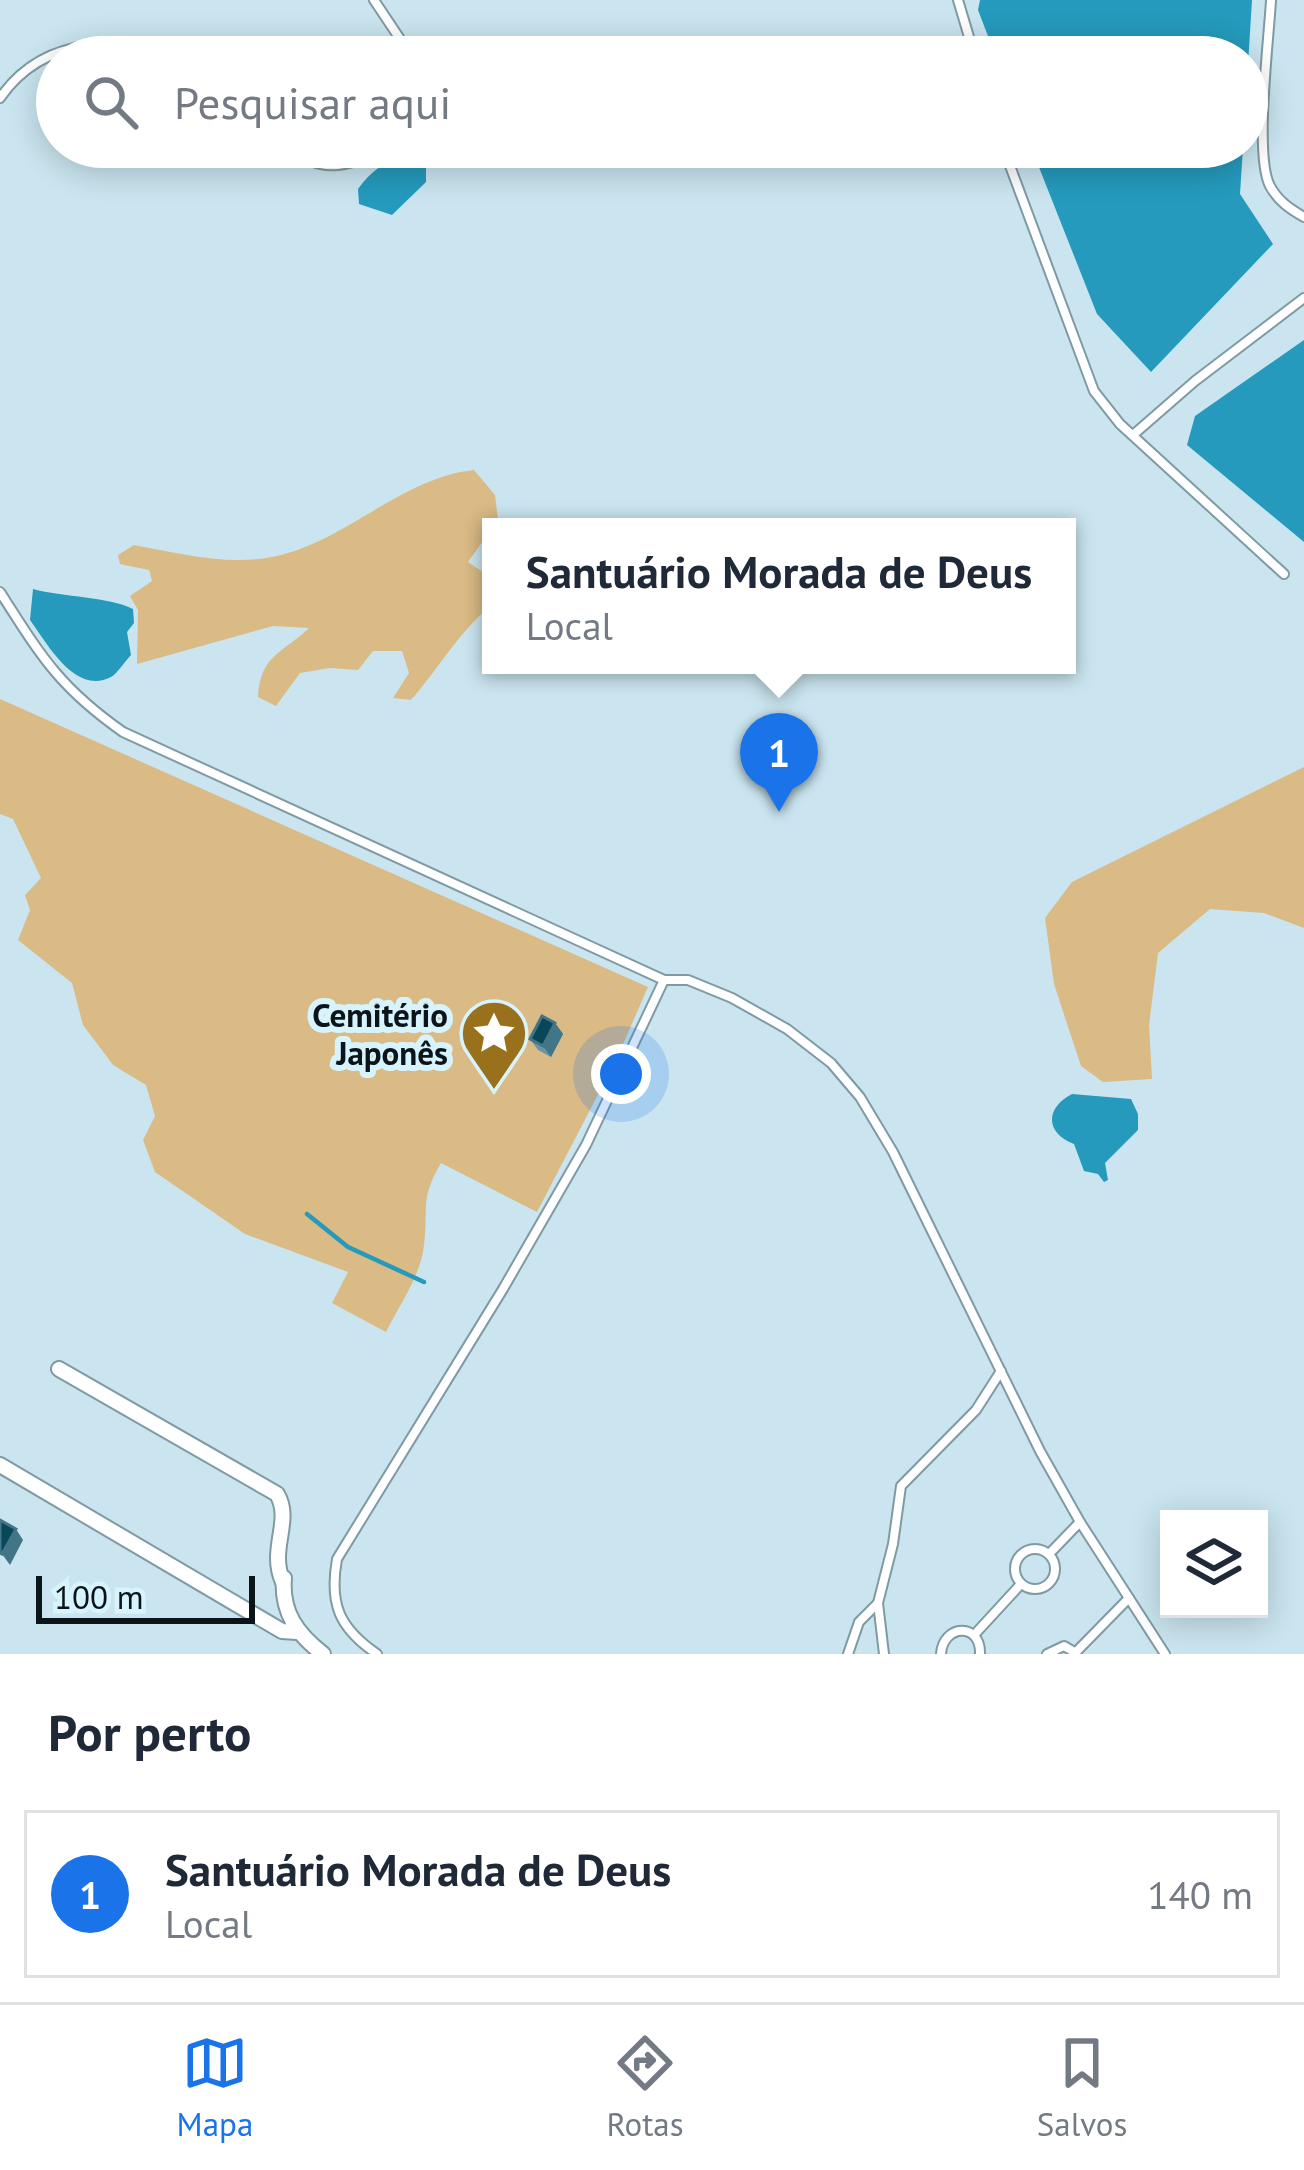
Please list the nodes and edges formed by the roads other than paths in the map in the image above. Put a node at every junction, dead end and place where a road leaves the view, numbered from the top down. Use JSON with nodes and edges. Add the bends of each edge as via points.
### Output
{"nodes":[{"id":1,"x":374,"y":0,"type":"edge"},
{"id":2,"x":958,"y":0,"type":"edge"},
{"id":3,"x":1271,"y":0,"type":"edge"},
{"id":4,"x":398,"y":36,"type":"edge"},
{"id":5,"x":968,"y":36,"type":"edge"},
{"id":6,"x":36,"y":62,"type":"edge"},
{"id":7,"x":1268,"y":63,"type":"edge"},
{"id":8,"x":0,"y":98,"type":"edge"},
{"id":9,"x":1011,"y":168,"type":"edge"},
{"id":10,"x":1266,"y":168,"type":"edge"},
{"id":11,"x":1304,"y":217,"type":"edge"},
{"id":12,"x":1304,"y":298,"type":"edge"},
{"id":13,"x":1132,"y":435,"type":"junction"},
{"id":14,"x":1284,"y":574,"type":"dead end"},
{"id":15,"x":0,"y":592,"type":"edge"},
{"id":16,"x":664,"y":980,"type":"junction"},
{"id":17,"x":59,"y":1370,"type":"dead end"},
{"id":18,"x":1001,"y":1371,"type":"junction"},
{"id":19,"x":0,"y":1465,"type":"edge"},
{"id":20,"x":1080,"y":1522,"type":"junction"},
{"id":21,"x":1049,"y":1554,"type":"junction"},
{"id":22,"x":1021,"y":1584,"type":"junction"},
{"id":23,"x":1129,"y":1598,"type":"junction"},
{"id":24,"x":878,"y":1603,"type":"junction"},
{"id":25,"x":297,"y":1632,"type":"junction"},
{"id":26,"x":975,"y":1634,"type":"junction"},
{"id":27,"x":1076,"y":1653,"type":"edge"},
{"id":28,"x":323,"y":1654,"type":"edge"},
{"id":29,"x":377,"y":1654,"type":"edge"},
{"id":30,"x":848,"y":1654,"type":"edge"},
{"id":31,"x":882,"y":1654,"type":"edge"},
{"id":32,"x":941,"y":1654,"type":"edge"},
{"id":33,"x":980,"y":1654,"type":"edge"},
{"id":34,"x":1047,"y":1654,"type":"edge"},
{"id":35,"x":1166,"y":1654,"type":"edge"}],
"edges":[{"from":1,"to":4,"type":"lane"},
{"from":2,"to":5,"type":"lane"},
{"from":3,"to":7,"type":"lane"},
{"from":6,"to":8,"type":"lane"},
{"from":9,"to":13,"type":"lane","via":[[1094,391]]},
{"from":10,"to":11,"type":"lane","via":[[1285,206]]},
{"from":12,"to":13,"type":"lane"},
{"from":13,"to":14,"type":"lane"},
{"from":15,"to":16,"type":"lane","via":[[52,673],[122,732]]},
{"from":16,"to":18,"type":"lane","via":[[688,980],[732,998],[831,1063],[893,1152]]},
{"from":16,"to":29,"type":"lane","via":[[586,1145],[337,1559],[338,1611],[353,1637]]},
{"from":17,"to":25,"type":"street","via":[[277,1494],[284,1510],[276,1567],[285,1575]]},
{"from":18,"to":20,"type":"lane"},
{"from":18,"to":24,"type":"lane","via":[[976,1410],[901,1486]]},
{"from":19,"to":25,"type":"street","via":[[282,1631]]},
{"from":20,"to":21,"type":"lane"},
{"from":20,"to":23,"type":"lane"},
{"from":21,"to":22,"type":"lane","via":[[1025,1551],[1016,1560]]},
{"from":21,"to":22,"type":"lane","via":[[1054,1578],[1045,1587]]},
{"from":22,"to":26,"type":"lane"},
{"from":23,"to":27,"type":"lane"},
{"from":23,"to":35,"type":"lane"},
{"from":24,"to":30,"type":"lane"},
{"from":24,"to":31,"type":"lane"},
{"from":25,"to":28,"type":"street"},
{"from":26,"to":32,"type":"lane","via":[[951,1631]]},
{"from":26,"to":33,"type":"lane"},
{"from":27,"to":34,"type":"lane","via":[[1064,1646]]}]}
